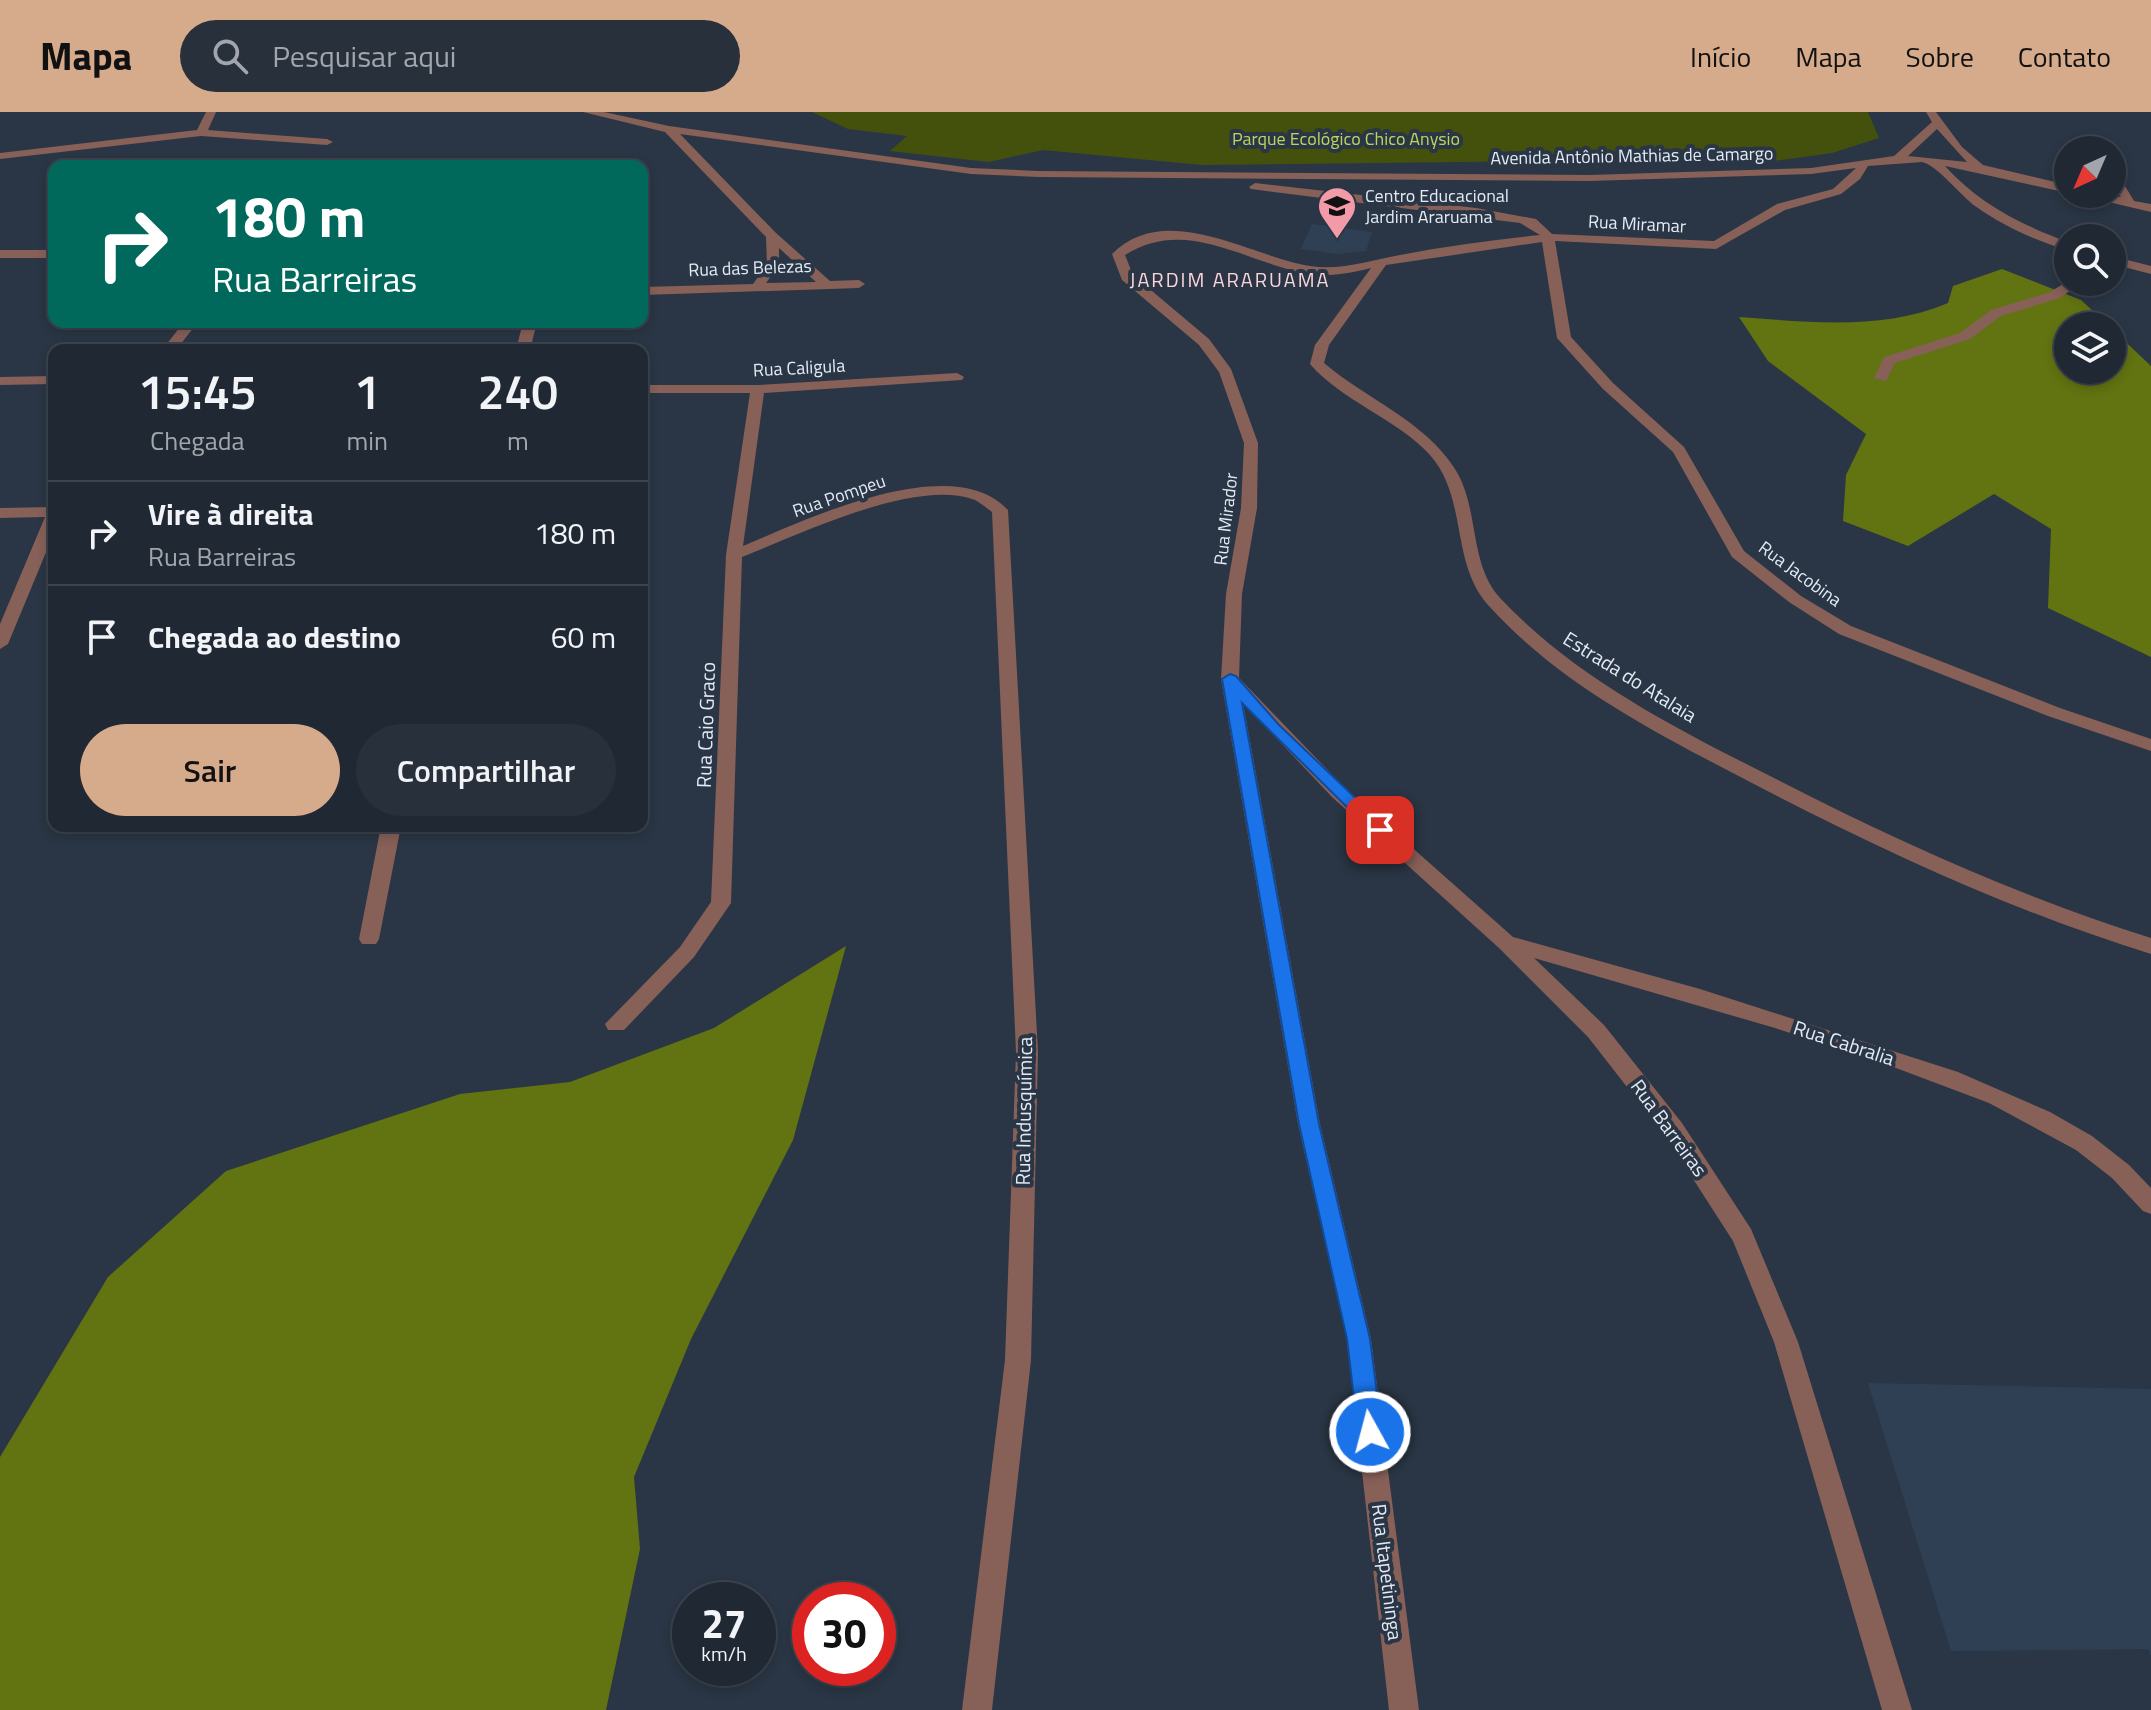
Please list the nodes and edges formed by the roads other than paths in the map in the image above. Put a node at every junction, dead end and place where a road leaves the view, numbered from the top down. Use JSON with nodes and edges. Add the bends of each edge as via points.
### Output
{"nodes":[{"id":1,"x":211,"y":112,"type":"edge"},
{"id":2,"x":588,"y":112,"type":"edge"},
{"id":3,"x":1931,"y":112,"type":"edge"},
{"id":4,"x":1938,"y":123,"type":"junction"},
{"id":5,"x":669,"y":129,"type":"junction"},
{"id":6,"x":201,"y":133,"type":"junction"},
{"id":7,"x":1920,"y":141,"type":"junction"},
{"id":8,"x":327,"y":142,"type":"dead end"},
{"id":9,"x":1955,"y":145,"type":"junction"},
{"id":10,"x":0,"y":156,"type":"edge"},
{"id":11,"x":1897,"y":159,"type":"junction"},
{"id":12,"x":1933,"y":160,"type":"junction"},
{"id":13,"x":1865,"y":163,"type":"junction"},
{"id":14,"x":1981,"y":168,"type":"junction"},
{"id":15,"x":2047,"y":170,"type":"dead end"},
{"id":16,"x":2054,"y":172,"type":"edge"},
{"id":17,"x":1175,"y":176,"type":"junction"},
{"id":18,"x":2054,"y":186,"type":"edge"},
{"id":19,"x":2126,"y":198,"type":"edge"},
{"id":20,"x":2126,"y":202,"type":"edge"},
{"id":21,"x":2130,"y":203,"type":"junction"},
{"id":22,"x":2151,"y":208,"type":"edge"},
{"id":23,"x":1522,"y":220,"type":"junction"},
{"id":24,"x":772,"y":236,"type":"junction"},
{"id":25,"x":1548,"y":238,"type":"junction"},
{"id":26,"x":1627,"y":240,"type":"junction"},
{"id":27,"x":2054,"y":241,"type":"edge"},
{"id":28,"x":0,"y":254,"type":"edge"},
{"id":29,"x":48,"y":254,"type":"edge"},
{"id":30,"x":1382,"y":262,"type":"junction"},
{"id":31,"x":2126,"y":264,"type":"edge"},
{"id":32,"x":2151,"y":270,"type":"edge"},
{"id":33,"x":826,"y":284,"type":"junction"},
{"id":34,"x":859,"y":284,"type":"dead end"},
{"id":35,"x":758,"y":285,"type":"junction"},
{"id":36,"x":648,"y":291,"type":"edge"},
{"id":37,"x":2054,"y":295,"type":"edge"},
{"id":38,"x":186,"y":328,"type":"edge"},
{"id":39,"x":174,"y":344,"type":"edge"},
{"id":40,"x":957,"y":377,"type":"dead end"},
{"id":41,"x":1881,"y":378,"type":"dead end"},
{"id":42,"x":48,"y":380,"type":"edge"},
{"id":43,"x":0,"y":381,"type":"edge"},
{"id":44,"x":648,"y":389,"type":"edge"},
{"id":45,"x":758,"y":389,"type":"junction"},
{"id":46,"x":1000,"y":510,"type":"joint"},
{"id":47,"x":0,"y":513,"type":"edge"},
{"id":48,"x":48,"y":513,"type":"edge"},
{"id":49,"x":48,"y":528,"type":"edge"},
{"id":50,"x":734,"y":555,"type":"junction"},
{"id":51,"x":0,"y":644,"type":"edge"},
{"id":52,"x":1230,"y":679,"type":"junction"},
{"id":53,"x":2151,"y":745,"type":"edge"},
{"id":54,"x":390,"y":832,"type":"edge"},
{"id":55,"x":369,"y":939,"type":"dead end"},
{"id":56,"x":1506,"y":943,"type":"junction"},
{"id":57,"x":2151,"y":943,"type":"edge"},
{"id":58,"x":616,"y":1024,"type":"dead end"},
{"id":59,"x":2151,"y":1204,"type":"edge"},
{"id":60,"x":977,"y":1710,"type":"edge"},
{"id":61,"x":1404,"y":1710,"type":"edge"},
{"id":62,"x":1897,"y":1710,"type":"edge"}],
"edges":[{"from":1,"to":6,"type":"street"},
{"from":2,"to":5,"type":"street","name":"Avenida Antônio Mathias de Camargo"},
{"from":3,"to":4,"type":"street"},
{"from":4,"to":7,"type":"street"},
{"from":4,"to":9,"type":"street"},
{"from":5,"to":17,"type":"street","name":"Avenida Antônio Mathias de Camargo","via":[[971,171]]},
{"from":5,"to":24,"type":"street"},
{"from":6,"to":8,"type":"street"},
{"from":6,"to":10,"type":"street"},
{"from":7,"to":9,"type":"street"},
{"from":7,"to":11,"type":"street"},
{"from":9,"to":14,"type":"street"},
{"from":11,"to":12,"type":"street","name":"Avenida Antônio Mathias de Camargo"},
{"from":11,"to":13,"type":"street","name":"Avenida Antônio Mathias de Camargo"},
{"from":12,"to":14,"type":"street","name":"Avenida Antônio Mathias de Camargo"},
{"from":12,"to":27,"type":"street","via":[[1976,204]]},
{"from":13,"to":17,"type":"street","name":"Avenida Antônio Mathias de Camargo","via":[[1811,171],[1589,178]]},
{"from":13,"to":26,"type":"street","name":"Rua Miramar","via":[[1853,184],[1782,207],[1716,245]]},
{"from":14,"to":18,"type":"street","name":"Avenida Antônio Mathias de Camargo"},
{"from":15,"to":16,"type":"street"},
{"from":17,"to":23,"type":"street"},
{"from":19,"to":21,"type":"street"},
{"from":20,"to":21,"type":"street"},
{"from":21,"to":22,"type":"street"},
{"from":23,"to":25,"type":"street","via":[[1543,229]]},
{"from":23,"to":26,"type":"street"},
{"from":24,"to":33,"type":"street"},
{"from":24,"to":35,"type":"street","via":[[773,265]]},
{"from":25,"to":26,"type":"street","name":"Rua Miramar"},
{"from":25,"to":30,"type":"street","name":"Rua Miramar"},
{"from":25,"to":53,"type":"street","name":"Rua Jacobina","via":[[1564,338],[1679,450],[1738,554],[1845,630]]},
{"from":28,"to":29,"type":"street"},
{"from":30,"to":52,"type":"street","name":"Rua Mirador","via":[[1341,272],[1308,270],[1204,239],[1161,236],[1130,244],[1118,254],[1127,277],[1204,342],[1226,372],[1251,443]]},
{"from":30,"to":57,"type":"street","name":"Estrada do Atalaia","via":[[1322,345],[1317,364],[1433,448],[1465,504],[1472,554],[1489,596],[1535,642],[1614,698],[1844,822],[2000,894]]},
{"from":31,"to":32,"type":"street"},
{"from":33,"to":34,"type":"street","name":"Rua das Belezas"},
{"from":33,"to":35,"type":"street","name":"Rua das Belezas"},
{"from":35,"to":36,"type":"street","name":"Rua das Belezas"},
{"from":37,"to":41,"type":"street","via":[[1996,313],[1965,336],[1889,360]]},
{"from":38,"to":39,"type":"street"},
{"from":40,"to":45,"type":"street","name":"Rua Caligula"},
{"from":42,"to":43,"type":"street"},
{"from":44,"to":45,"type":"street","name":"Rua Caligula"},
{"from":45,"to":50,"type":"street","name":"Rua Caio Graco"},
{"from":46,"to":50,"type":"street","name":"Rua Pompeu","via":[[991,498],[973,491],[910,494],[880,500]]},
{"from":46,"to":60,"type":"street","name":"Rua Indusquímica","via":[[1027,1052],[1018,1360]]},
{"from":47,"to":48,"type":"street"},
{"from":49,"to":51,"type":"street"},
{"from":50,"to":58,"type":"street","name":"Rua Caio Graco","via":[[721,903],[687,952]]},
{"from":52,"to":56,"type":"street","name":"Rua Barreiras","via":[[1339,793]]},
{"from":52,"to":61,"type":"street","name":"Rua Itapetininga","via":[[1309,1124],[1359,1339]]},
{"from":54,"to":55,"type":"street"},
{"from":56,"to":59,"type":"street","name":"Rua Cabralia","via":[[1612,969],[1939,1074],[2075,1136]]},
{"from":56,"to":62,"type":"street","name":"Rua Barreiras","via":[[1596,1031],[1674,1130],[1743,1236],[1786,1342]]}]}
